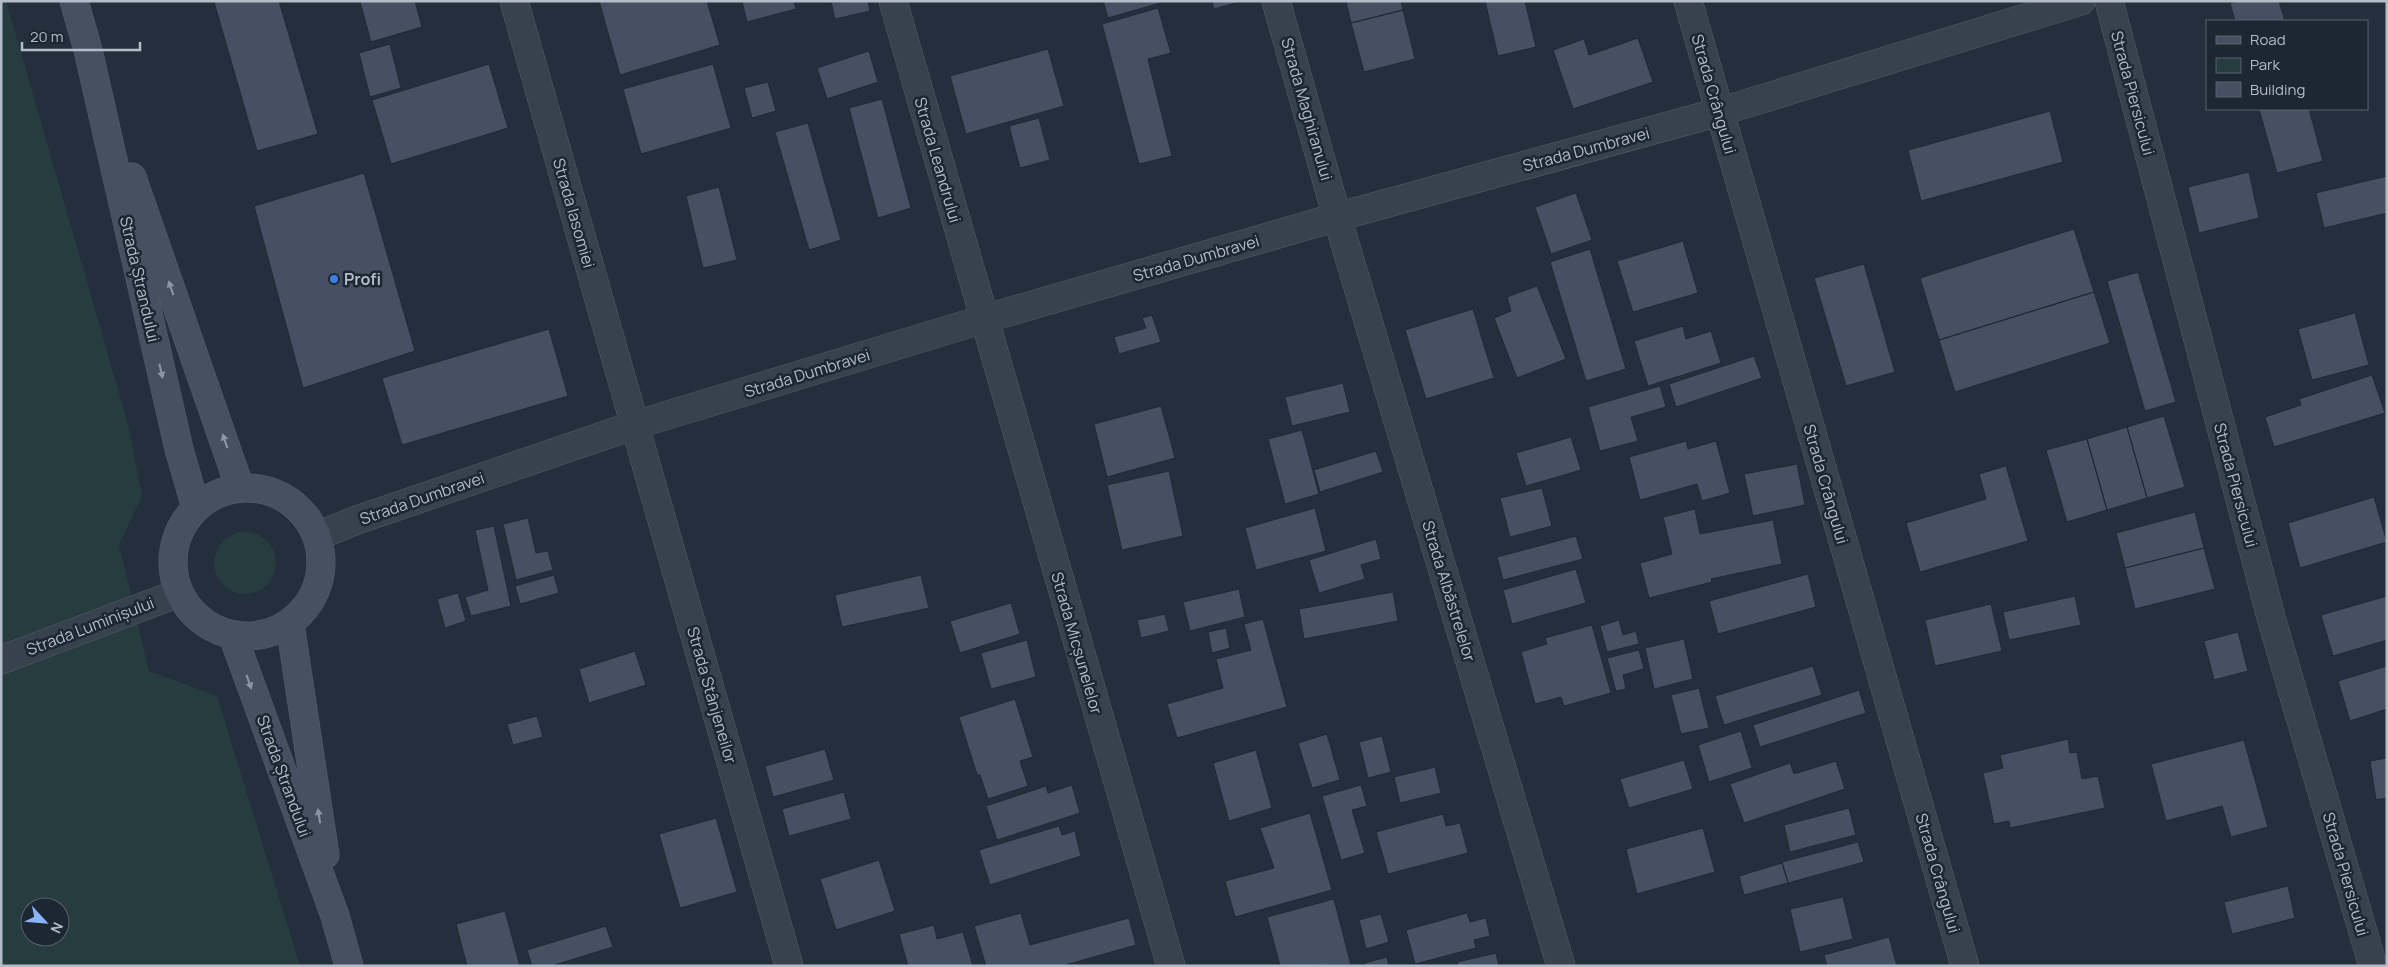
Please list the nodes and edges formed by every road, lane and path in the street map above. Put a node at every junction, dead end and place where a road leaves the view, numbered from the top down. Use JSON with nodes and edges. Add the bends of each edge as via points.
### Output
{"nodes":[{"id":1,"x":74,"y":1,"type":"edge"},
{"id":2,"x":514,"y":1,"type":"edge"},
{"id":3,"x":893,"y":1,"type":"edge"},
{"id":4,"x":1276,"y":1,"type":"edge"},
{"id":5,"x":1688,"y":1,"type":"edge"},
{"id":6,"x":2081,"y":1,"type":"edge"},
{"id":7,"x":2109,"y":1,"type":"edge"},
{"id":8,"x":88,"y":50,"type":"junction"},
{"id":9,"x":1719,"y":112,"type":"junction"},
{"id":10,"x":1337,"y":217,"type":"junction"},
{"id":11,"x":984,"y":319,"type":"junction"},
{"id":12,"x":635,"y":425,"type":"junction"},
{"id":13,"x":240,"y":488,"type":"junction"},
{"id":14,"x":196,"y":508,"type":"junction"},
{"id":15,"x":317,"y":536,"type":"junction"},
{"id":16,"x":179,"y":593,"type":"junction"},
{"id":17,"x":290,"y":624,"type":"junction"},
{"id":18,"x":233,"y":636,"type":"junction"},
{"id":19,"x":1,"y":660,"type":"edge"},
{"id":20,"x":334,"y":916,"type":"junction"},
{"id":21,"x":349,"y":966,"type":"edge"},
{"id":22,"x":789,"y":966,"type":"edge"},
{"id":23,"x":1171,"y":966,"type":"edge"},
{"id":24,"x":1561,"y":966,"type":"edge"},
{"id":25,"x":1965,"y":966,"type":"edge"},
{"id":26,"x":2373,"y":966,"type":"edge"}],
"edges":[{"from":1,"to":8,"type":"main road","name":"Strada Ștrandului"},
{"from":2,"to":12,"type":"street","name":"Strada Iasomiei"},
{"from":3,"to":11,"type":"street","name":"Strada Leandrului"},
{"from":4,"to":10,"type":"street","name":"Strada Maghiranului"},
{"from":5,"to":9,"type":"street","name":"Strada Crângului"},
{"from":6,"to":9,"type":"street","name":"Strada Dumbravei"},
{"from":7,"to":26,"type":"street","name":"Strada Piersicului","via":[[2272,621]]},
{"from":13,"to":8,"type":"main road","name":"Strada Ștrandului","one_way":true},
{"from":8,"to":14,"type":"main road","name":"Strada Ștrandului","one_way":true,"via":[[179,449]]},
{"from":9,"to":10,"type":"street","name":"Strada Dumbravei"},
{"from":9,"to":25,"type":"street","name":"Strada Crângului"},
{"from":10,"to":11,"type":"street","name":"Strada Dumbravei"},
{"from":10,"to":24,"type":"street","name":"Strada Albăstrelelor"},
{"from":11,"to":12,"type":"street","name":"Strada Dumbravei"},
{"from":11,"to":23,"type":"street","name":"Strada Micșunelelor"},
{"from":12,"to":15,"type":"street","name":"Strada Dumbravei"},
{"from":12,"to":22,"type":"street","name":"Strada Stânjeneilor"},
{"from":13,"to":14,"type":"main road","via":[[217,494]]},
{"from":13,"to":15,"type":"main road","via":[[264,489],[287,498],[305,514]]},
{"from":14,"to":16,"type":"main road","via":[[182,526],[174,548],[173,571]]},
{"from":15,"to":17,"type":"main road","via":[[322,560],[319,584],[308,606]]},
{"from":16,"to":18,"type":"main road","via":[[192,613],[211,628]]},
{"from":16,"to":19,"type":"street","name":"Strada Luminișului"},
{"from":17,"to":18,"type":"main road","via":[[272,633],[253,637]]},
{"from":20,"to":17,"type":"main road","name":"Strada Ștrandului","one_way":true},
{"from":18,"to":20,"type":"main road","name":"Strada Ștrandului","one_way":true},
{"from":20,"to":21,"type":"main road","name":"Strada Ștrandului"}]}
